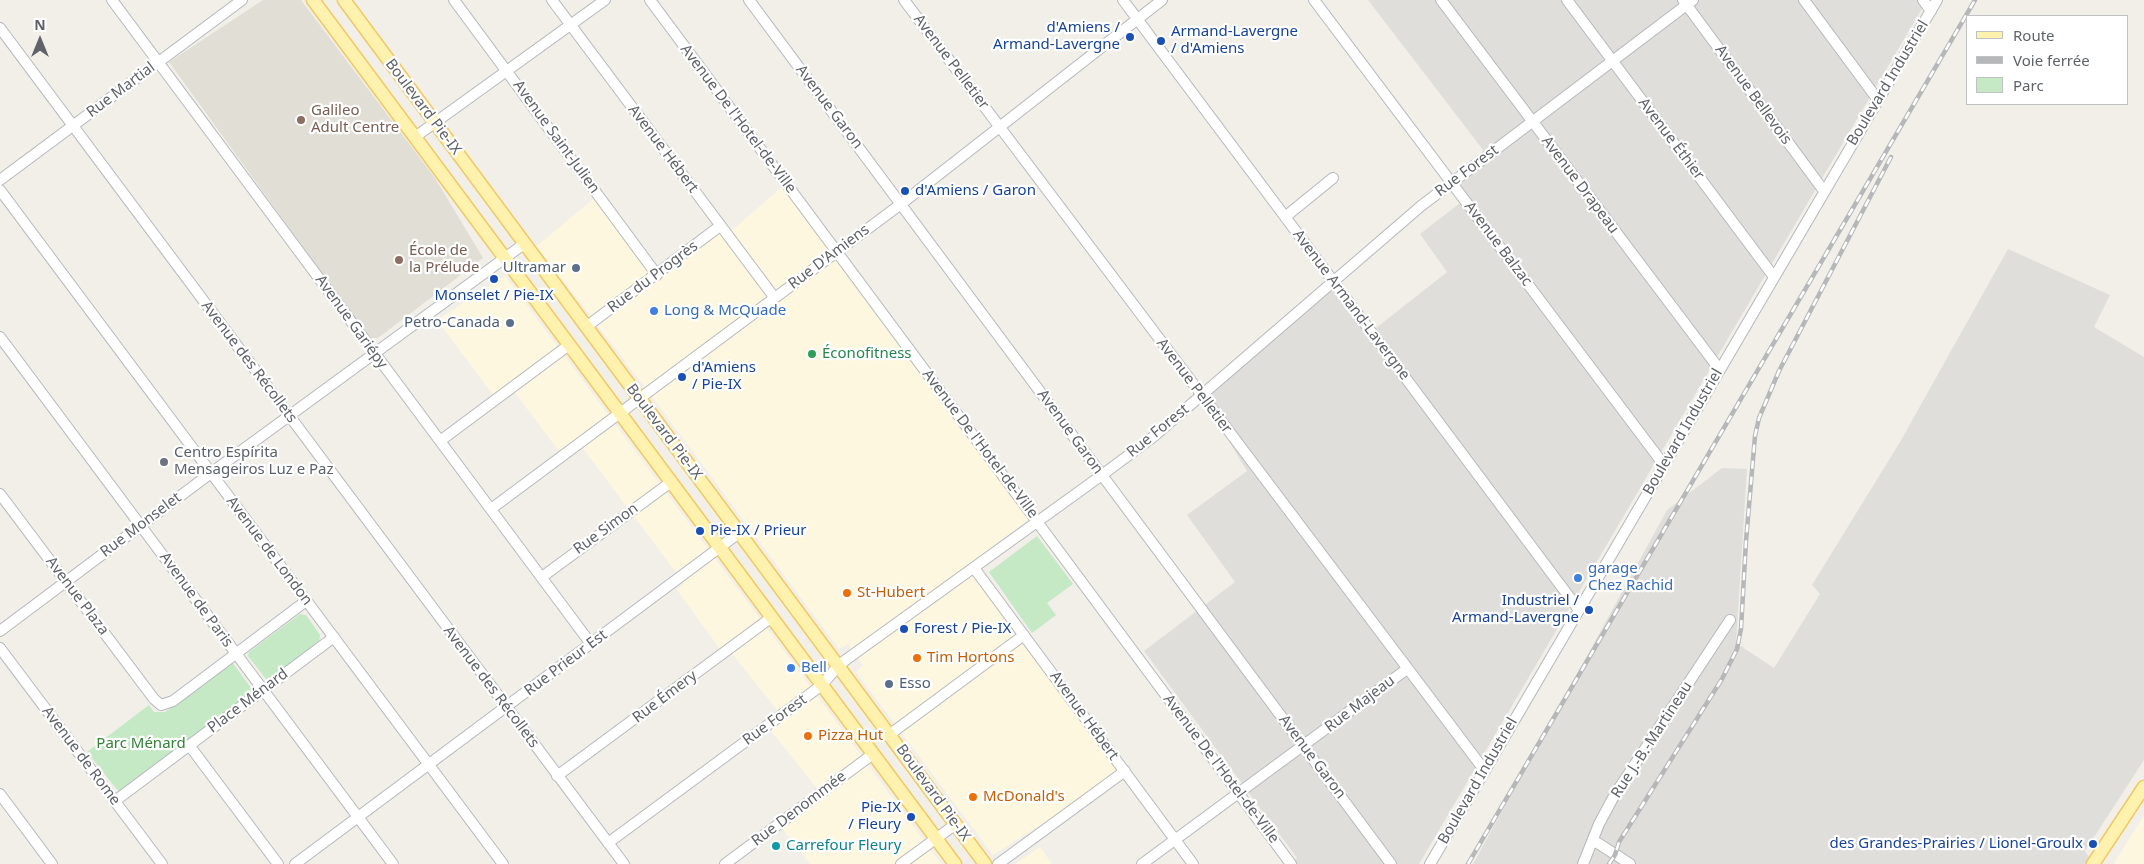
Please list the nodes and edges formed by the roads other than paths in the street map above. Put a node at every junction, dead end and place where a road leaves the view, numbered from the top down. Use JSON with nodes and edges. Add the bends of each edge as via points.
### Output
{"nodes":[{"id":1,"x":112,"y":0,"type":"edge"},
{"id":2,"x":242,"y":0,"type":"edge"},
{"id":3,"x":313,"y":0,"type":"edge"},
{"id":4,"x":344,"y":0,"type":"edge"},
{"id":5,"x":454,"y":0,"type":"edge"},
{"id":6,"x":552,"y":0,"type":"edge"},
{"id":7,"x":605,"y":0,"type":"edge"},
{"id":8,"x":650,"y":0,"type":"edge"},
{"id":9,"x":749,"y":0,"type":"edge"},
{"id":10,"x":904,"y":0,"type":"edge"},
{"id":11,"x":1123,"y":0,"type":"edge"},
{"id":12,"x":1162,"y":0,"type":"edge"},
{"id":13,"x":1314,"y":0,"type":"edge"},
{"id":14,"x":1441,"y":0,"type":"edge"},
{"id":15,"x":1567,"y":0,"type":"edge"},
{"id":16,"x":1804,"y":0,"type":"edge"},
{"id":17,"x":1923,"y":0,"type":"edge"},
{"id":18,"x":1937,"y":0,"type":"edge"},
{"id":19,"x":1687,"y":2,"type":"edge"},
{"id":20,"x":1931,"y":10,"type":"junction"},
{"id":21,"x":1138,"y":20,"type":"junction"},
{"id":22,"x":570,"y":25,"type":"junction"},
{"id":23,"x":0,"y":28,"type":"edge"},
{"id":24,"x":1612,"y":61,"type":"junction"},
{"id":25,"x":158,"y":63,"type":"junction"},
{"id":26,"x":508,"y":72,"type":"junction"},
{"id":27,"x":1878,"y":100,"type":"junction"},
{"id":28,"x":1532,"y":121,"type":"junction"},
{"id":29,"x":435,"y":123,"type":"junction"},
{"id":30,"x":73,"y":126,"type":"junction"},
{"id":31,"x":1000,"y":127,"type":"junction"},
{"id":32,"x":415,"y":137,"type":"junction"},
{"id":33,"x":1333,"y":178,"type":"dead end"},
{"id":34,"x":0,"y":180,"type":"edge"},
{"id":35,"x":1451,"y":183,"type":"junction"},
{"id":36,"x":0,"y":190,"type":"edge"},
{"id":37,"x":1824,"y":191,"type":"junction"},
{"id":38,"x":901,"y":204,"type":"junction"},
{"id":39,"x":1286,"y":217,"type":"junction"},
{"id":40,"x":720,"y":226,"type":"junction"},
{"id":41,"x":524,"y":244,"type":"junction"},
{"id":42,"x":837,"y":251,"type":"junction"},
{"id":43,"x":505,"y":258,"type":"junction"},
{"id":44,"x":657,"y":274,"type":"junction"},
{"id":45,"x":1774,"y":277,"type":"junction"},
{"id":46,"x":1333,"y":282,"type":"junction"},
{"id":47,"x":774,"y":298,"type":"junction"},
{"id":48,"x":586,"y":327,"type":"junction"},
{"id":49,"x":0,"y":337,"type":"edge"},
{"id":50,"x":569,"y":345,"type":"junction"},
{"id":51,"x":374,"y":354,"type":"junction"},
{"id":52,"x":1720,"y":370,"type":"junction"},
{"id":53,"x":1201,"y":395,"type":"junction"},
{"id":54,"x":639,"y":398,"type":"junction"},
{"id":55,"x":620,"y":413,"type":"junction"},
{"id":56,"x":289,"y":415,"type":"junction"},
{"id":57,"x":440,"y":441,"type":"junction"},
{"id":58,"x":1664,"y":465,"type":"junction"},
{"id":59,"x":211,"y":473,"type":"junction"},
{"id":60,"x":1102,"y":476,"type":"junction"},
{"id":61,"x":671,"y":482,"type":"junction"},
{"id":62,"x":0,"y":494,"type":"edge"},
{"id":63,"x":491,"y":509,"type":"junction"},
{"id":64,"x":1038,"y":522,"type":"junction"},
{"id":65,"x":141,"y":525,"type":"junction"},
{"id":66,"x":739,"y":533,"type":"junction"},
{"id":67,"x":720,"y":548,"type":"junction"},
{"id":68,"x":974,"y":568,"type":"junction"},
{"id":69,"x":542,"y":577,"type":"junction"},
{"id":70,"x":66,"y":581,"type":"junction"},
{"id":71,"x":306,"y":601,"type":"junction"},
{"id":72,"x":1579,"y":610,"type":"junction"},
{"id":73,"x":772,"y":617,"type":"junction"},
{"id":74,"x":1730,"y":620,"type":"dead end"},
{"id":75,"x":0,"y":631,"type":"edge"},
{"id":76,"x":1024,"y":635,"type":"junction"},
{"id":77,"x":334,"y":637,"type":"junction"},
{"id":78,"x":591,"y":644,"type":"junction"},
{"id":79,"x":0,"y":648,"type":"edge"},
{"id":80,"x":235,"y":654,"type":"junction"},
{"id":81,"x":838,"y":666,"type":"junction"},
{"id":82,"x":1407,"y":669,"type":"junction"},
{"id":83,"x":822,"y":685,"type":"junction"},
{"id":84,"x":263,"y":690,"type":"junction"},
{"id":85,"x":506,"y":708,"type":"junction"},
{"id":86,"x":889,"y":735,"type":"junction"},
{"id":87,"x":189,"y":745,"type":"junction"},
{"id":88,"x":1304,"y":746,"type":"junction"},
{"id":89,"x":873,"y":754,"type":"junction"},
{"id":90,"x":429,"y":765,"type":"junction"},
{"id":91,"x":1125,"y":771,"type":"junction"},
{"id":92,"x":1485,"y":771,"type":"junction"},
{"id":93,"x":558,"y":776,"type":"junction"},
{"id":94,"x":2144,"y":787,"type":"edge"},
{"id":95,"x":1239,"y":793,"type":"junction"},
{"id":96,"x":0,"y":794,"type":"edge"},
{"id":97,"x":115,"y":801,"type":"junction"},
{"id":98,"x":358,"y":818,"type":"junction"},
{"id":99,"x":956,"y":824,"type":"junction"},
{"id":100,"x":936,"y":838,"type":"junction"},
{"id":101,"x":1175,"y":839,"type":"junction"},
{"id":102,"x":1593,"y":840,"type":"junction"},
{"id":103,"x":608,"y":843,"type":"junction"},
{"id":104,"x":52,"y":864,"type":"edge"},
{"id":105,"x":162,"y":864,"type":"edge"},
{"id":106,"x":278,"y":864,"type":"edge"},
{"id":107,"x":295,"y":864,"type":"edge"},
{"id":108,"x":392,"y":864,"type":"edge"},
{"id":109,"x":503,"y":864,"type":"edge"},
{"id":110,"x":624,"y":864,"type":"edge"},
{"id":111,"x":725,"y":864,"type":"edge"},
{"id":112,"x":902,"y":864,"type":"edge"},
{"id":113,"x":955,"y":864,"type":"edge"},
{"id":114,"x":985,"y":864,"type":"edge"},
{"id":115,"x":998,"y":864,"type":"edge"},
{"id":116,"x":1142,"y":864,"type":"edge"},
{"id":117,"x":1194,"y":864,"type":"edge"},
{"id":118,"x":1291,"y":864,"type":"edge"},
{"id":119,"x":1391,"y":864,"type":"edge"},
{"id":120,"x":1430,"y":864,"type":"edge"},
{"id":121,"x":1582,"y":864,"type":"edge"},
{"id":122,"x":1630,"y":864,"type":"edge"},
{"id":123,"x":2093,"y":864,"type":"edge"}],
"edges":[{"from":1,"to":25,"type":"street","name":"Avenue Gariépy"},
{"from":2,"to":25,"type":"street","name":"Rue Martial"},
{"from":3,"to":32,"type":"main road","name":"Boulevard Pie-IX"},
{"from":4,"to":29,"type":"main road","name":"Boulevard Pie-IX"},
{"from":5,"to":26,"type":"street","name":"Avenue Saint-Julien"},
{"from":6,"to":22,"type":"street","name":"Avenue Hébert"},
{"from":7,"to":22,"type":"street"},
{"from":8,"to":42,"type":"street","name":"Avenue De l'Hotel-de-Ville"},
{"from":9,"to":38,"type":"street","name":"Avenue Garon"},
{"from":10,"to":31,"type":"street","name":"Avenue Pelletier"},
{"from":11,"to":21,"type":"street","name":"Avenue Armand-Lavergne"},
{"from":12,"to":21,"type":"street","name":"Rue D'Amiens"},
{"from":13,"to":35,"type":"street","name":"Avenue Balzac"},
{"from":14,"to":28,"type":"street","name":"Avenue Drapeau"},
{"from":15,"to":24,"type":"street","name":"Avenue Éthier"},
{"from":16,"to":27,"type":"street"},
{"from":17,"to":20,"type":"street"},
{"from":18,"to":20,"type":"street","name":"Boulevard Industriel"},
{"from":19,"to":24,"type":"street","name":"Rue Forest"},
{"from":19,"to":37,"type":"street","name":"Avenue Bellevois"},
{"from":20,"to":27,"type":"street","name":"Boulevard Industriel"},
{"from":21,"to":31,"type":"street","name":"Rue D'Amiens"},
{"from":21,"to":39,"type":"street","name":"Avenue Armand-Lavergne"},
{"from":22,"to":26,"type":"street"},
{"from":22,"to":40,"type":"street","name":"Avenue Hébert"},
{"from":23,"to":30,"type":"street","name":"Avenue des Récollets"},
{"from":24,"to":28,"type":"street","name":"Rue Forest"},
{"from":24,"to":45,"type":"street","name":"Avenue Éthier"},
{"from":25,"to":30,"type":"street","name":"Rue Martial"},
{"from":25,"to":51,"type":"street","name":"Avenue Gariépy"},
{"from":26,"to":29,"type":"street"},
{"from":26,"to":44,"type":"street","name":"Avenue Saint-Julien"},
{"from":27,"to":37,"type":"street","name":"Boulevard Industriel"},
{"from":28,"to":35,"type":"street","name":"Rue Forest"},
{"from":28,"to":52,"type":"street","name":"Avenue Drapeau"},
{"from":29,"to":32,"type":"street"},
{"from":29,"to":41,"type":"main road","name":"Boulevard Pie-IX"},
{"from":30,"to":34,"type":"street","name":"Rue Martial"},
{"from":30,"to":56,"type":"street","name":"Avenue des Récollets"},
{"from":31,"to":38,"type":"street","name":"Rue D'Amiens"},
{"from":31,"to":53,"type":"street","name":"Avenue Pelletier"},
{"from":32,"to":43,"type":"main road","name":"Boulevard Pie-IX"},
{"from":33,"to":39,"type":"street"},
{"from":35,"to":46,"type":"street","name":"Rue Forest"},
{"from":35,"to":58,"type":"street","name":"Avenue Balzac"},
{"from":36,"to":59,"type":"street","name":"Avenue de London"},
{"from":37,"to":45,"type":"street","name":"Boulevard Industriel"},
{"from":38,"to":42,"type":"street","name":"Rue D'Amiens"},
{"from":38,"to":60,"type":"street","name":"Avenue Garon"},
{"from":39,"to":46,"type":"street","name":"Avenue Armand-Lavergne"},
{"from":40,"to":44,"type":"street","name":"Rue du Progrès"},
{"from":40,"to":47,"type":"street","name":"Avenue Hébert"},
{"from":41,"to":43,"type":"street","name":"Rue Monselet"},
{"from":41,"to":48,"type":"main road","name":"Boulevard Pie-IX"},
{"from":42,"to":47,"type":"street","name":"Rue D'Amiens"},
{"from":42,"to":64,"type":"street","name":"Avenue De l'Hotel-de-Ville"},
{"from":43,"to":50,"type":"main road","name":"Boulevard Pie-IX"},
{"from":43,"to":51,"type":"street","name":"Rue Monselet"},
{"from":44,"to":48,"type":"street","name":"Rue du Progrès"},
{"from":45,"to":52,"type":"street","name":"Boulevard Industriel"},
{"from":46,"to":53,"type":"street","name":"Rue Forest"},
{"from":46,"to":72,"type":"street","name":"Avenue Armand-Lavergne"},
{"from":47,"to":54,"type":"street","name":"Rue D'Amiens"},
{"from":48,"to":54,"type":"main road","name":"Boulevard Pie-IX"},
{"from":49,"to":65,"type":"street","name":"Avenue de Paris"},
{"from":50,"to":55,"type":"main road","name":"Boulevard Pie-IX"},
{"from":50,"to":57,"type":"street"},
{"from":51,"to":56,"type":"street","name":"Rue Monselet"},
{"from":51,"to":57,"type":"street","name":"Avenue Gariépy"},
{"from":52,"to":58,"type":"street","name":"Boulevard Industriel"},
{"from":53,"to":60,"type":"street","name":"Rue Forest","via":[[1160,432]]},
{"from":53,"to":82,"type":"street","name":"Avenue Pelletier"},
{"from":54,"to":55,"type":"street","name":"Rue D'Amiens"},
{"from":54,"to":66,"type":"main road","name":"Boulevard Pie-IX"},
{"from":55,"to":61,"type":"main road","name":"Boulevard Pie-IX"},
{"from":55,"to":63,"type":"street","name":"Rue D'Amiens"},
{"from":56,"to":59,"type":"street","name":"Rue Monselet"},
{"from":56,"to":85,"type":"street","name":"Avenue des Récollets"},
{"from":57,"to":63,"type":"street","name":"Avenue Gariépy"},
{"from":58,"to":72,"type":"street","name":"Boulevard Industriel"},
{"from":59,"to":65,"type":"street","name":"Rue Monselet"},
{"from":59,"to":71,"type":"street","name":"Avenue de London"},
{"from":60,"to":64,"type":"street","name":"Rue Forest"},
{"from":60,"to":88,"type":"street","name":"Avenue Garon"},
{"from":61,"to":67,"type":"main road","name":"Boulevard Pie-IX"},
{"from":61,"to":69,"type":"street","name":"Rue Simon"},
{"from":62,"to":70,"type":"street","name":"Avenue Plaza"},
{"from":63,"to":69,"type":"street","name":"Avenue Gariépy"},
{"from":64,"to":68,"type":"street","name":"Rue Forest"},
{"from":64,"to":95,"type":"street","name":"Avenue De l'Hotel-de-Ville"},
{"from":65,"to":70,"type":"street","name":"Rue Monselet"},
{"from":65,"to":80,"type":"street","name":"Avenue de Paris"},
{"from":66,"to":67,"type":"street","name":"Rue Prieur Est"},
{"from":66,"to":81,"type":"main road","name":"Boulevard Pie-IX"},
{"from":67,"to":73,"type":"main road","name":"Boulevard Pie-IX"},
{"from":67,"to":78,"type":"street","name":"Rue Prieur Est"},
{"from":68,"to":76,"type":"street","name":"Avenue Hébert"},
{"from":68,"to":81,"type":"street","name":"Rue Forest"},
{"from":69,"to":78,"type":"street","name":"Avenue Gariépy"},
{"from":70,"to":75,"type":"street","name":"Rue Monselet"},
{"from":70,"to":80,"type":"street","name":"Avenue Plaza","via":[[161,705],[167,704]]},
{"from":71,"to":77,"type":"street","name":"Avenue de London"},
{"from":71,"to":80,"type":"street"},
{"from":72,"to":92,"type":"street","name":"Boulevard Industriel"},
{"from":73,"to":83,"type":"main road","name":"Boulevard Pie-IX"},
{"from":73,"to":93,"type":"street","name":"Rue Émery"},
{"from":74,"to":102,"type":"street","name":"Rue J.-B.-Martineau","via":[[1631,769]]},
{"from":76,"to":86,"type":"street"},
{"from":76,"to":91,"type":"street","name":"Avenue Hébert"},
{"from":77,"to":84,"type":"street","name":"Place Ménard"},
{"from":77,"to":90,"type":"street","name":"Avenue de London"},
{"from":78,"to":85,"type":"street","name":"Rue Prieur Est"},
{"from":79,"to":97,"type":"street","name":"Avenue de Rome"},
{"from":80,"to":84,"type":"street","name":"Avenue de Paris"},
{"from":81,"to":83,"type":"street","name":"Rue Forest"},
{"from":81,"to":86,"type":"main road","name":"Boulevard Pie-IX"},
{"from":82,"to":88,"type":"street","name":"Rue Majeau"},
{"from":82,"to":92,"type":"street","name":"Avenue Pelletier"},
{"from":83,"to":89,"type":"main road","name":"Boulevard Pie-IX"},
{"from":83,"to":103,"type":"street","name":"Rue Forest"},
{"from":84,"to":87,"type":"street","name":"Place Ménard"},
{"from":84,"to":98,"type":"street","name":"Avenue de Paris"},
{"from":85,"to":90,"type":"street","name":"Rue Prieur Est"},
{"from":85,"to":93,"type":"street","name":"Avenue des Récollets"},
{"from":86,"to":99,"type":"main road","name":"Boulevard Pie-IX"},
{"from":87,"to":97,"type":"street","name":"Place Ménard"},
{"from":87,"to":106,"type":"street"},
{"from":88,"to":95,"type":"street","name":"Rue Majeau"},
{"from":88,"to":119,"type":"street","name":"Avenue Garon"},
{"from":89,"to":100,"type":"main road","name":"Boulevard Pie-IX"},
{"from":89,"to":111,"type":"street","name":"Rue Denommée"},
{"from":90,"to":98,"type":"street","name":"Rue Prieur Est"},
{"from":90,"to":109,"type":"street","name":"Avenue de London"},
{"from":91,"to":101,"type":"street","name":"Avenue Hébert"},
{"from":91,"to":115,"type":"street"},
{"from":92,"to":120,"type":"street","name":"Boulevard Industriel"},
{"from":93,"to":103,"type":"street","name":"Avenue des Récollets"},
{"from":94,"to":123,"type":"main road"},
{"from":95,"to":101,"type":"street","name":"Rue Majeau"},
{"from":95,"to":118,"type":"street","name":"Avenue De l'Hotel-de-Ville"},
{"from":96,"to":104,"type":"street"},
{"from":97,"to":105,"type":"street","name":"Avenue de Rome"},
{"from":98,"to":107,"type":"street","name":"Rue Prieur Est"},
{"from":98,"to":108,"type":"street","name":"Avenue de Paris"},
{"from":99,"to":100,"type":"street"},
{"from":99,"to":114,"type":"main road","name":"Boulevard Pie-IX"},
{"from":100,"to":112,"type":"street"},
{"from":100,"to":113,"type":"main road","name":"Boulevard Pie-IX"},
{"from":101,"to":116,"type":"street","name":"Rue Majeau"},
{"from":101,"to":117,"type":"street","name":"Avenue Hébert"},
{"from":102,"to":121,"type":"street","name":"Rue J.-B.-Martineau"},
{"from":102,"to":122,"type":"street"},
{"from":103,"to":110,"type":"street","name":"Avenue des Récollets"}]}
